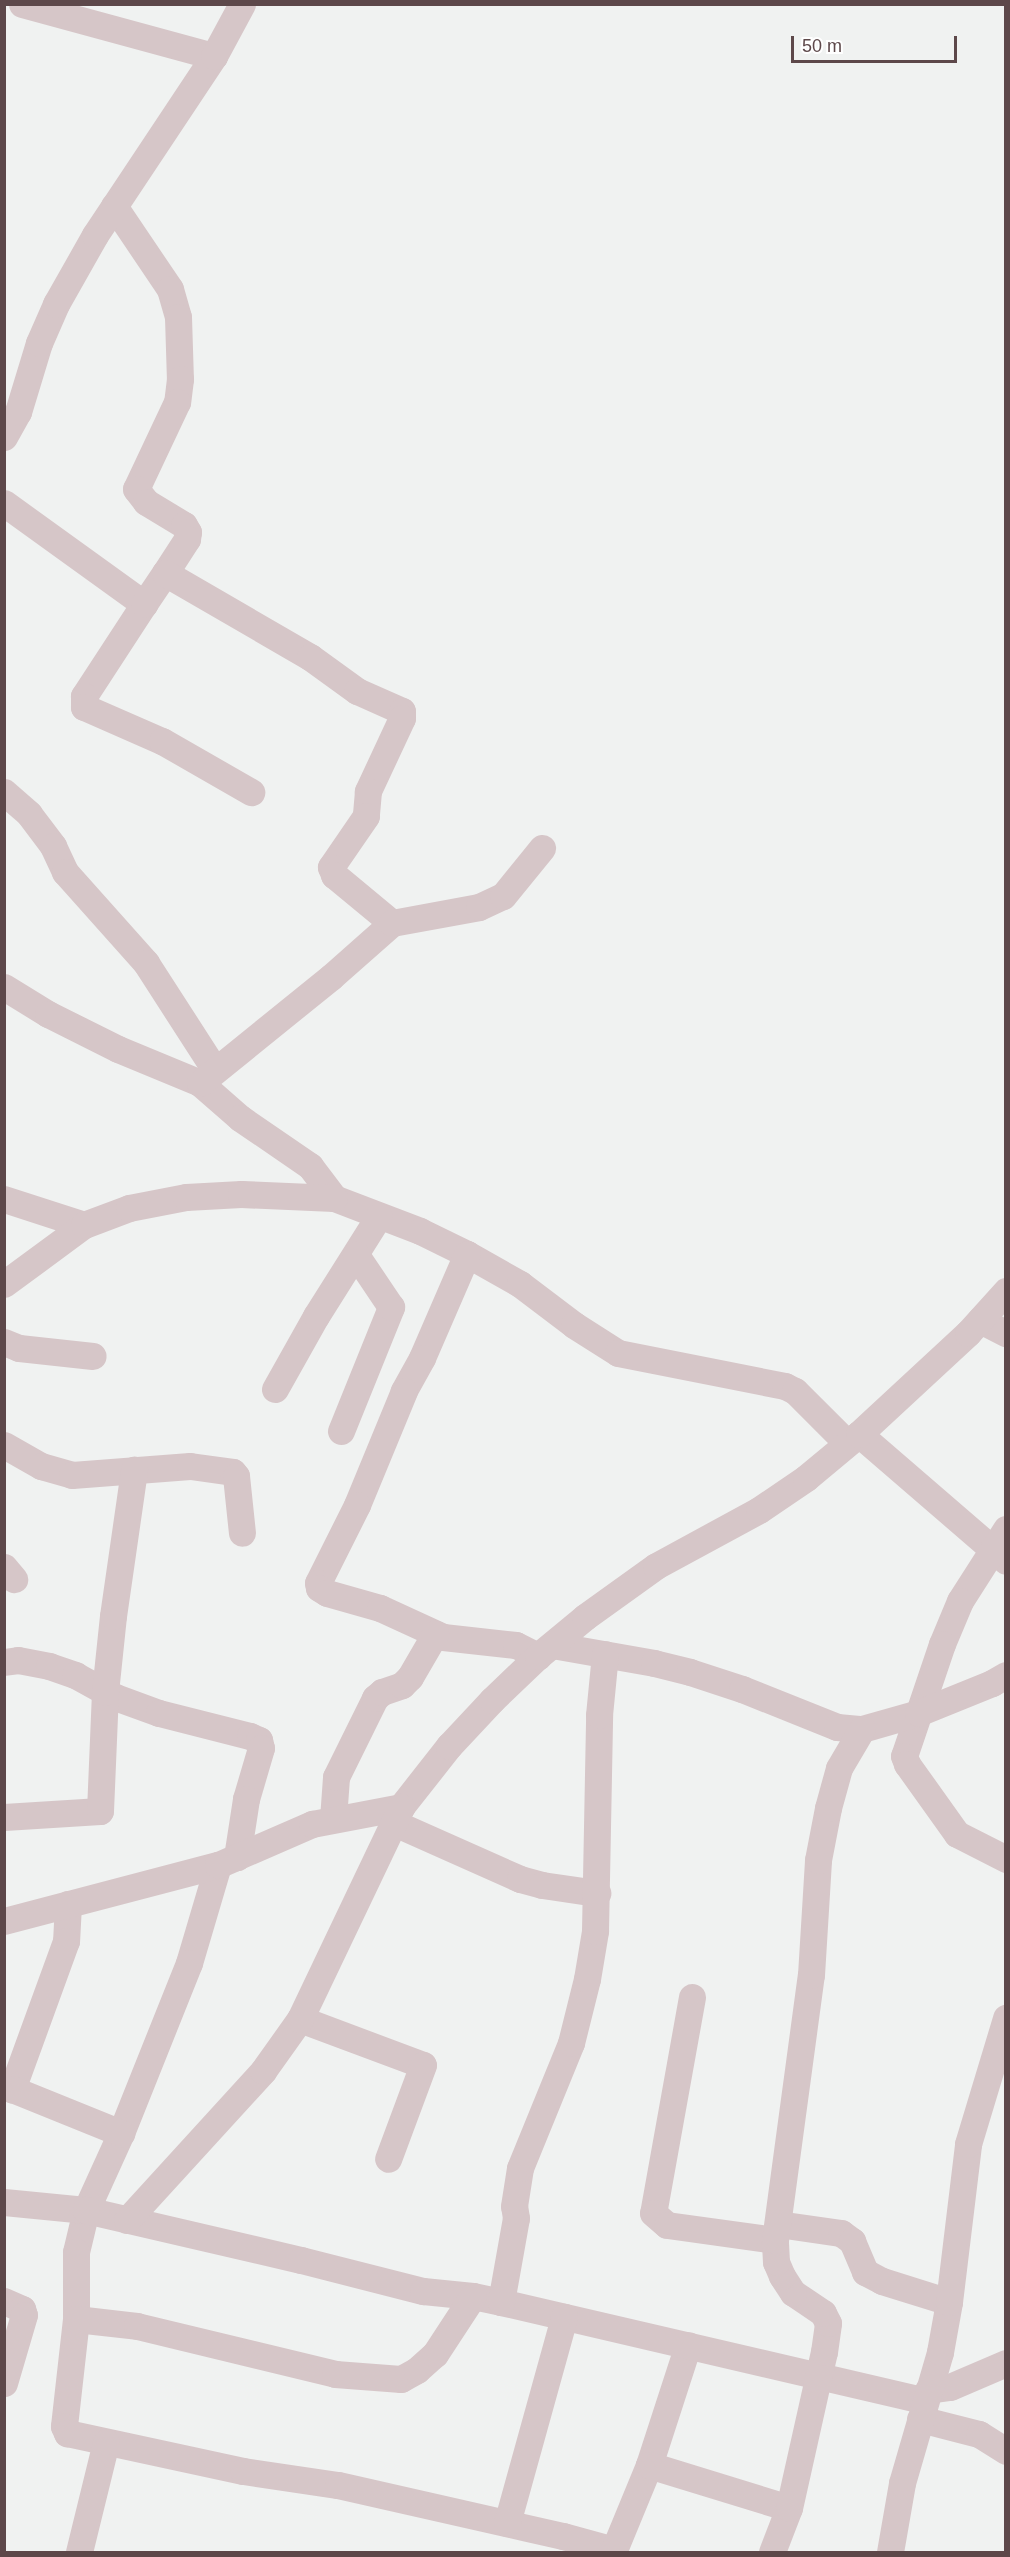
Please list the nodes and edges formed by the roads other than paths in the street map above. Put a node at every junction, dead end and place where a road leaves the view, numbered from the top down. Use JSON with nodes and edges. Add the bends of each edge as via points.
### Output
{"nodes":[{"id":1,"x":22,"y":4,"type":"edge"},
{"id":2,"x":242,"y":4,"type":"edge"},
{"id":3,"x":214,"y":56,"type":"junction"},
{"id":4,"x":114,"y":206,"type":"junction"},
{"id":5,"x":4,"y":437,"type":"edge"},
{"id":6,"x":4,"y":503,"type":"edge"},
{"id":7,"x":165,"y":573,"type":"junction"},
{"id":8,"x":144,"y":604,"type":"junction"},
{"id":9,"x":4,"y":792,"type":"edge"},
{"id":10,"x":251,"y":792,"type":"dead end"},
{"id":11,"x":542,"y":848,"type":"dead end"},
{"id":12,"x":392,"y":923,"type":"junction"},
{"id":13,"x":4,"y":987,"type":"edge"},
{"id":14,"x":207,"y":1076,"type":"junction"},
{"id":15,"x":334,"y":1198,"type":"junction"},
{"id":16,"x":4,"y":1199,"type":"edge"},
{"id":17,"x":379,"y":1216,"type":"junction"},
{"id":18,"x":84,"y":1225,"type":"junction"},
{"id":19,"x":467,"y":1254,"type":"junction"},
{"id":20,"x":356,"y":1255,"type":"junction"},
{"id":21,"x":4,"y":1284,"type":"edge"},
{"id":22,"x":1005,"y":1291,"type":"edge"},
{"id":23,"x":980,"y":1320,"type":"junction"},
{"id":24,"x":1005,"y":1333,"type":"edge"},
{"id":25,"x":4,"y":1342,"type":"edge"},
{"id":26,"x":93,"y":1356,"type":"dead end"},
{"id":27,"x":275,"y":1389,"type":"dead end"},
{"id":28,"x":341,"y":1431,"type":"dead end"},
{"id":29,"x":852,"y":1438,"type":"junction"},
{"id":30,"x":4,"y":1445,"type":"edge"},
{"id":31,"x":134,"y":1470,"type":"junction"},
{"id":32,"x":242,"y":1533,"type":"dead end"},
{"id":33,"x":1001,"y":1547,"type":"edge"},
{"id":34,"x":435,"y":1634,"type":"junction"},
{"id":35,"x":545,"y":1651,"type":"junction"},
{"id":36,"x":605,"y":1654,"type":"junction"},
{"id":37,"x":4,"y":1662,"type":"edge"},
{"id":38,"x":1005,"y":1675,"type":"edge"},
{"id":39,"x":105,"y":1692,"type":"junction"},
{"id":40,"x":918,"y":1713,"type":"junction"},
{"id":41,"x":862,"y":1729,"type":"junction"},
{"id":42,"x":397,"y":1815,"type":"junction"},
{"id":43,"x":4,"y":1817,"type":"edge"},
{"id":44,"x":333,"y":1819,"type":"junction"},
{"id":45,"x":1005,"y":1859,"type":"edge"},
{"id":46,"x":228,"y":1861,"type":"junction"},
{"id":47,"x":597,"y":1893,"type":"junction"},
{"id":48,"x":68,"y":1904,"type":"junction"},
{"id":49,"x":4,"y":1921,"type":"edge"},
{"id":50,"x":692,"y":1997,"type":"dead end"},
{"id":51,"x":1005,"y":2018,"type":"edge"},
{"id":52,"x":300,"y":2019,"type":"junction"},
{"id":53,"x":121,"y":2133,"type":"junction"},
{"id":54,"x":388,"y":2159,"type":"dead end"},
{"id":55,"x":4,"y":2202,"type":"edge"},
{"id":56,"x":86,"y":2210,"type":"junction"},
{"id":57,"x":127,"y":2220,"type":"junction"},
{"id":58,"x":776,"y":2232,"type":"junction"},
{"id":59,"x":473,"y":2296,"type":"junction"},
{"id":60,"x":4,"y":2301,"type":"edge"},
{"id":61,"x":501,"y":2302,"type":"junction"},
{"id":62,"x":949,"y":2302,"type":"junction"},
{"id":63,"x":564,"y":2317,"type":"junction"},
{"id":64,"x":76,"y":2319,"type":"junction"},
{"id":65,"x":688,"y":2345,"type":"junction"},
{"id":66,"x":1005,"y":2363,"type":"edge"},
{"id":67,"x":818,"y":2376,"type":"junction"},
{"id":68,"x":4,"y":2383,"type":"edge"},
{"id":69,"x":924,"y":2403,"type":"junction"},
{"id":70,"x":106,"y":2442,"type":"junction"},
{"id":71,"x":1005,"y":2451,"type":"edge"},
{"id":72,"x":649,"y":2465,"type":"junction"},
{"id":73,"x":789,"y":2508,"type":"junction"},
{"id":74,"x":507,"y":2523,"type":"junction"},
{"id":75,"x":79,"y":2553,"type":"edge"},
{"id":76,"x":772,"y":2553,"type":"edge"},
{"id":77,"x":890,"y":2553,"type":"edge"}],
"edges":[{"from":1,"to":3,"type":"street"},
{"from":2,"to":3,"type":"street"},
{"from":3,"to":4,"type":"street"},
{"from":4,"to":5,"type":"street","via":[[47,322],[18,412]]},
{"from":4,"to":7,"type":"street","via":[[170,289],[178,317],[178,396],[136,489],[146,502],[188,531],[187,540]]},
{"from":6,"to":8,"type":"street"},
{"from":7,"to":8,"type":"street"},
{"from":7,"to":12,"type":"street","via":[[310,657],[357,691],[402,711],[368,791],[366,816],[332,867],[334,875]]},
{"from":8,"to":10,"type":"street","via":[[84,696],[84,707],[162,741]]},
{"from":9,"to":14,"type":"street","via":[[29,814],[53,846],[65,872],[146,963]]},
{"from":11,"to":12,"type":"street","via":[[503,896],[479,907]]},
{"from":12,"to":14,"type":"street"},
{"from":13,"to":14,"type":"street","via":[[118,1049]]},
{"from":14,"to":15,"type":"street","via":[[240,1118],[310,1166]]},
{"from":15,"to":17,"type":"street"},
{"from":15,"to":18,"type":"street","via":[[241,1194],[186,1197],[129,1208]]},
{"from":16,"to":18,"type":"street"},
{"from":17,"to":19,"type":"street"},
{"from":17,"to":20,"type":"street"},
{"from":18,"to":21,"type":"street"},
{"from":19,"to":29,"type":"street","via":[[520,1284],[618,1353],[785,1386]]},
{"from":19,"to":34,"type":"street","via":[[404,1390],[357,1505],[318,1583],[322,1592],[380,1608]]},
{"from":20,"to":27,"type":"street"},
{"from":20,"to":28,"type":"street","via":[[391,1307]]},
{"from":22,"to":23,"type":"street"},
{"from":23,"to":24,"type":"street"},
{"from":23,"to":29,"type":"street"},
{"from":25,"to":26,"type":"street","via":[[19,1348]]},
{"from":29,"to":33,"type":"street"},
{"from":29,"to":35,"type":"street","via":[[783,1494],[656,1566]]},
{"from":30,"to":31,"type":"street","via":[[41,1466],[72,1475]]},
{"from":31,"to":32,"type":"street","via":[[190,1466],[233,1472]]},
{"from":31,"to":39,"type":"street"},
{"from":33,"to":40,"type":"street","via":[[960,1601]]},
{"from":34,"to":35,"type":"street"},
{"from":34,"to":44,"type":"street","via":[[410,1677],[375,1698],[336,1778]]},
{"from":35,"to":36,"type":"street"},
{"from":35,"to":42,"type":"street","via":[[449,1746]]},
{"from":36,"to":41,"type":"street","via":[[690,1672],[837,1727]]},
{"from":36,"to":47,"type":"street","via":[[599,1715]]},
{"from":37,"to":39,"type":"street","via":[[18,1660],[49,1666]]},
{"from":38,"to":40,"type":"street"},
{"from":39,"to":43,"type":"street","via":[[100,1811]]},
{"from":39,"to":46,"type":"street","via":[[159,1713],[259,1740],[261,1748]]},
{"from":40,"to":41,"type":"street"},
{"from":40,"to":45,"type":"street","via":[[904,1756],[907,1764],[957,1834]]},
{"from":41,"to":58,"type":"street","via":[[839,1768],[818,1860],[811,1975]]},
{"from":42,"to":44,"type":"street"},
{"from":42,"to":47,"type":"street","via":[[520,1879]]},
{"from":42,"to":52,"type":"street"},
{"from":44,"to":46,"type":"street"},
{"from":46,"to":48,"type":"street"},
{"from":46,"to":53,"type":"street"},
{"from":47,"to":61,"type":"street","via":[[595,1931],[579,2016],[520,2168],[516,2218]]},
{"from":48,"to":49,"type":"street"},
{"from":48,"to":53,"type":"street","via":[[66,1941],[12,2089]]},
{"from":50,"to":58,"type":"street","via":[[653,2213],[667,2225]]},
{"from":51,"to":62,"type":"street","via":[[968,2144]]},
{"from":52,"to":54,"type":"street","via":[[423,2065]]},
{"from":52,"to":57,"type":"street","via":[[264,2071]]},
{"from":53,"to":56,"type":"street"},
{"from":55,"to":56,"type":"street"},
{"from":56,"to":57,"type":"street"},
{"from":56,"to":64,"type":"street","via":[[76,2253]]},
{"from":57,"to":59,"type":"street","via":[[423,2291]]},
{"from":58,"to":62,"type":"street","via":[[841,2233],[852,2241],[865,2272]]},
{"from":58,"to":67,"type":"street","via":[[776,2262],[793,2293],[827,2318]]},
{"from":59,"to":61,"type":"street"},
{"from":59,"to":64,"type":"street","via":[[435,2354],[401,2379],[335,2374],[137,2326]]},
{"from":60,"to":68,"type":"street","via":[[22,2309],[24,2315]]},
{"from":61,"to":63,"type":"street"},
{"from":62,"to":69,"type":"street","via":[[940,2352]]},
{"from":63,"to":65,"type":"street"},
{"from":63,"to":74,"type":"street"},
{"from":64,"to":70,"type":"street","via":[[64,2426],[75,2437]]},
{"from":65,"to":67,"type":"street"},
{"from":65,"to":72,"type":"street"},
{"from":66,"to":69,"type":"street"},
{"from":67,"to":69,"type":"street"},
{"from":67,"to":73,"type":"street"},
{"from":69,"to":71,"type":"street"},
{"from":69,"to":77,"type":"street","via":[[902,2483]]},
{"from":70,"to":74,"type":"street","via":[[243,2471],[338,2485]]},
{"from":70,"to":75,"type":"street"},
{"from":72,"to":73,"type":"street"},
{"from":72,"to":74,"type":"street","via":[[614,2550]]},
{"from":73,"to":76,"type":"street"}]}
